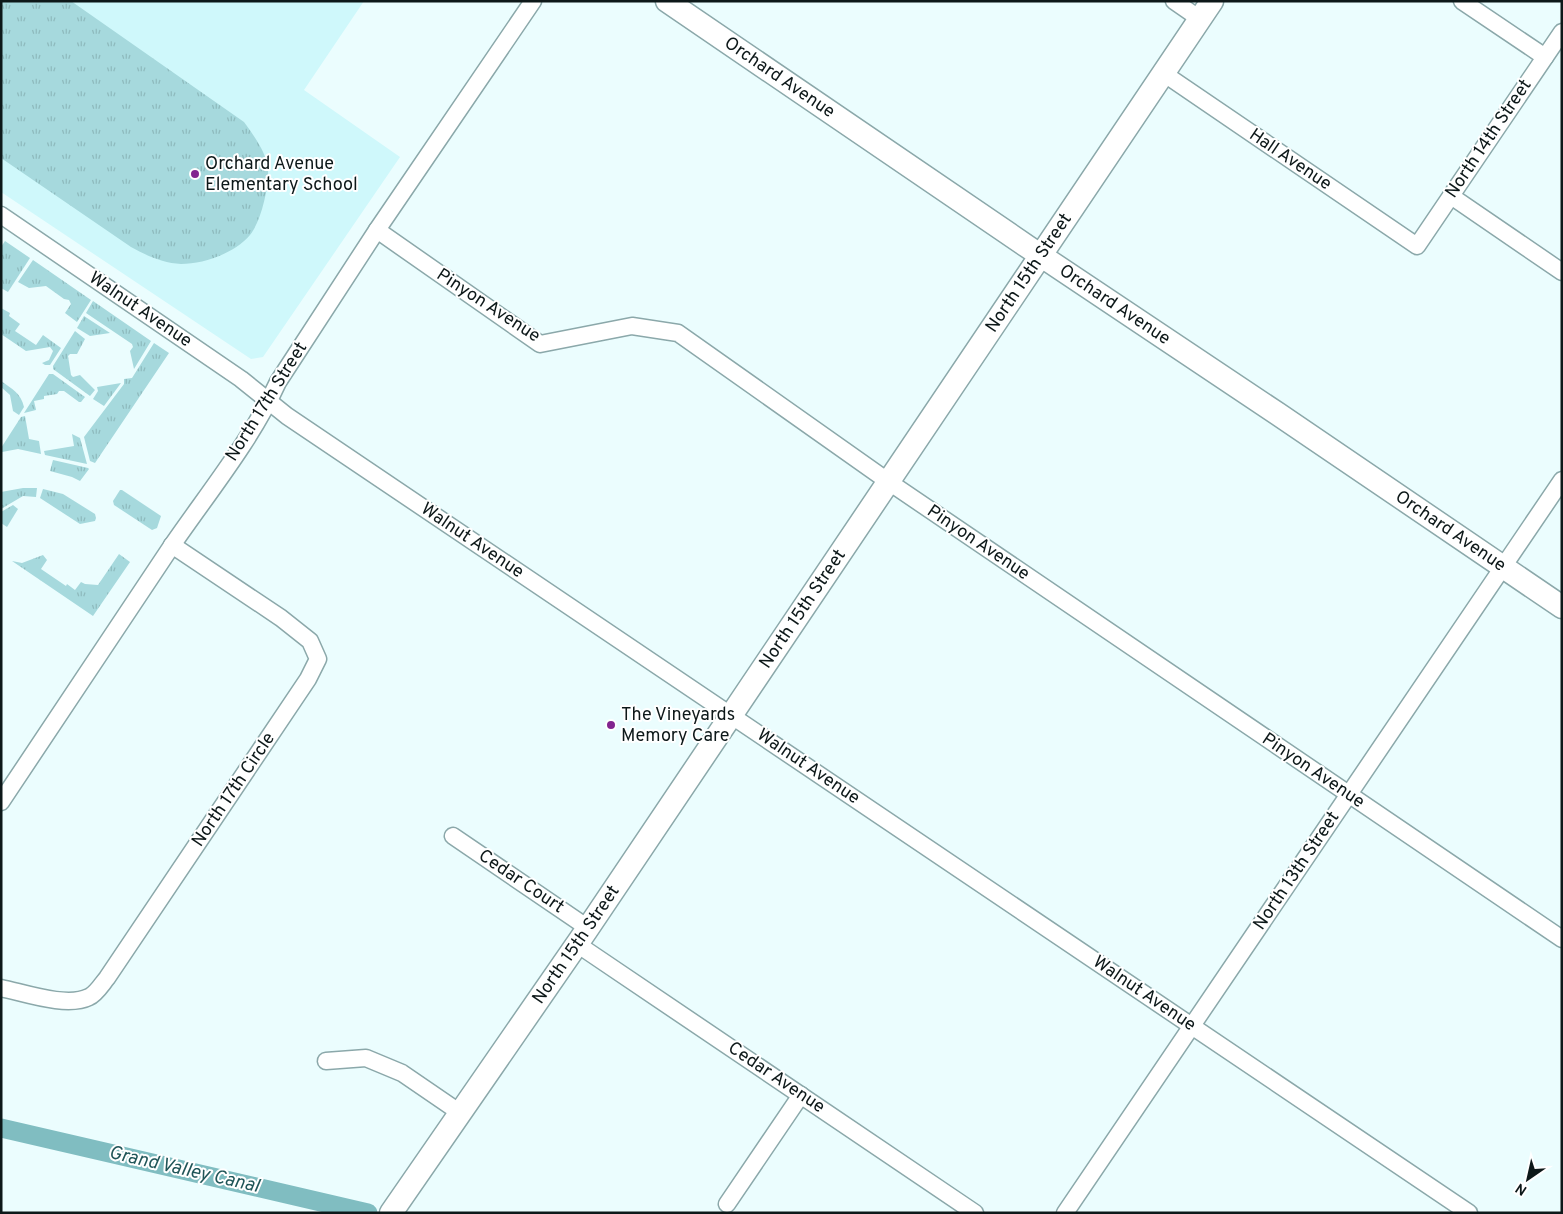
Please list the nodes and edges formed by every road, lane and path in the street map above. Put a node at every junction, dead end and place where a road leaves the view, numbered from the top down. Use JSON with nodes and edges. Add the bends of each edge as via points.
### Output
{"nodes":[{"id":1,"x":533,"y":1,"type":"edge"},
{"id":2,"x":668,"y":1,"type":"edge"},
{"id":3,"x":1174,"y":1,"type":"edge"},
{"id":4,"x":1462,"y":1,"type":"edge"},
{"id":5,"x":1206,"y":10,"type":"edge"},
{"id":6,"x":1562,"y":32,"type":"edge"},
{"id":7,"x":1545,"y":57,"type":"junction"},
{"id":8,"x":1163,"y":73,"type":"junction"},
{"id":9,"x":1451,"y":196,"type":"junction"},
{"id":10,"x":1,"y":215,"type":"edge"},
{"id":11,"x":377,"y":230,"type":"junction"},
{"id":12,"x":1417,"y":246,"type":"joint"},
{"id":13,"x":1042,"y":256,"type":"junction"},
{"id":14,"x":1562,"y":272,"type":"edge"},
{"id":15,"x":269,"y":402,"type":"junction"},
{"id":16,"x":1562,"y":480,"type":"edge"},
{"id":17,"x":889,"y":482,"type":"junction"},
{"id":18,"x":172,"y":545,"type":"junction"},
{"id":19,"x":1502,"y":567,"type":"junction"},
{"id":20,"x":1562,"y":607,"type":"edge"},
{"id":21,"x":732,"y":715,"type":"junction"},
{"id":22,"x":1348,"y":795,"type":"junction"},
{"id":23,"x":1,"y":802,"type":"edge"},
{"id":24,"x":453,"y":836,"type":"dead end"},
{"id":25,"x":583,"y":936,"type":"junction"},
{"id":26,"x":1562,"y":940,"type":"edge"},
{"id":27,"x":1,"y":988,"type":"edge"},
{"id":28,"x":1192,"y":1026,"type":"junction"},
{"id":29,"x":326,"y":1061,"type":"dead end"},
{"id":30,"x":801,"y":1095,"type":"junction"},
{"id":31,"x":459,"y":1112,"type":"junction"},
{"id":32,"x":727,"y":1204,"type":"dead end"},
{"id":33,"x":396,"y":1205,"type":"edge"},
{"id":34,"x":975,"y":1213,"type":"edge"},
{"id":35,"x":1065,"y":1213,"type":"edge"},
{"id":36,"x":1469,"y":1213,"type":"edge"}],
"edges":[{"from":1,"to":11,"type":"street","name":"North 17th Street"},
{"from":2,"to":13,"type":"street","name":"Orchard Avenue"},
{"from":3,"to":5,"type":"street"},
{"from":4,"to":7,"type":"street"},
{"from":5,"to":8,"type":"street","name":"North 15th Street"},
{"from":6,"to":7,"type":"street","name":"North 14th Street"},
{"from":7,"to":9,"type":"street","name":"North 14th Street"},
{"from":8,"to":12,"type":"street","name":"Hall Avenue"},
{"from":8,"to":13,"type":"street","name":"North 15th Street"},
{"from":9,"to":12,"type":"street","name":"North 14th Street"},
{"from":9,"to":14,"type":"street"},
{"from":10,"to":15,"type":"street","name":"Walnut Avenue","via":[[241,379]]},
{"from":11,"to":15,"type":"street","name":"North 17th Street","via":[[278,382]]},
{"from":11,"to":17,"type":"street","name":"Pinyon Avenue","via":[[540,344],[632,326],[678,333]]},
{"from":13,"to":17,"type":"street","name":"North 15th Street"},
{"from":13,"to":19,"type":"street","name":"Orchard Avenue"},
{"from":15,"to":18,"type":"street","name":"North 17th Street"},
{"from":15,"to":21,"type":"street","name":"Walnut Avenue"},
{"from":16,"to":19,"type":"street","name":"North 13th Street"},
{"from":17,"to":21,"type":"street","name":"North 15th Street"},
{"from":17,"to":22,"type":"street","name":"Pinyon Avenue"},
{"from":18,"to":23,"type":"street","name":"North 17th Street"},
{"from":18,"to":27,"type":"street","name":"North 17th Circle","via":[[295,629],[310,641],[318,659],[308,679],[124,954],[90,996],[75,1002]]},
{"from":19,"to":20,"type":"street","name":"Orchard Avenue"},
{"from":19,"to":22,"type":"street","name":"North 13th Street"},
{"from":21,"to":25,"type":"street","name":"North 15th Street"},
{"from":21,"to":28,"type":"street","name":"Walnut Avenue"},
{"from":22,"to":26,"type":"street","name":"Pinyon Avenue"},
{"from":22,"to":28,"type":"street","name":"North 13th Street"},
{"from":24,"to":25,"type":"street","name":"Cedar Court"},
{"from":25,"to":30,"type":"street","name":"Cedar Avenue"},
{"from":25,"to":31,"type":"street","name":"North 15th Street"},
{"from":28,"to":35,"type":"street","name":"North 13th Street"},
{"from":28,"to":36,"type":"street","name":"Walnut Avenue"},
{"from":29,"to":31,"type":"street","via":[[366,1058],[402,1073]]},
{"from":30,"to":32,"type":"street"},
{"from":30,"to":34,"type":"street","name":"Cedar Avenue"},
{"from":31,"to":33,"type":"street","name":"North 15th Street"}]}
